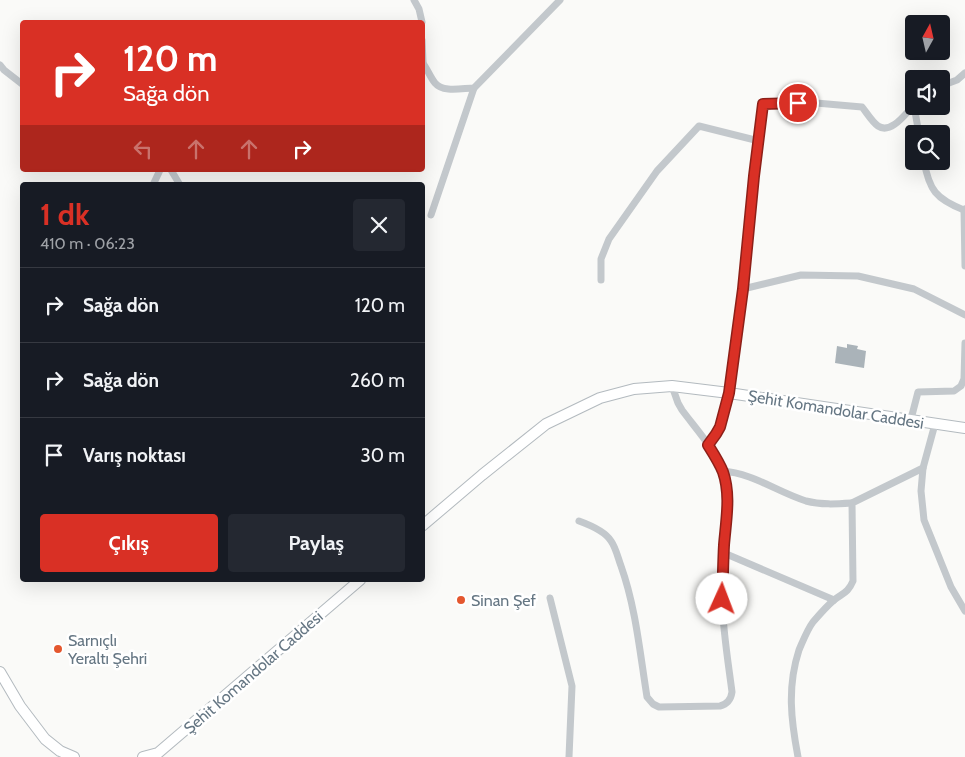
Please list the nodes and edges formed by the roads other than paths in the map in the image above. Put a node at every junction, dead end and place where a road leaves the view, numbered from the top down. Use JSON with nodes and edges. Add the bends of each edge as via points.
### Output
{"nodes":[{"id":1,"x":414,"y":0,"type":"edge"},
{"id":2,"x":560,"y":0,"type":"edge"},
{"id":3,"x":422,"y":20,"type":"edge"},
{"id":4,"x":0,"y":65,"type":"edge"},
{"id":5,"x":425,"y":66,"type":"edge"},
{"id":6,"x":965,"y":73,"type":"edge"},
{"id":7,"x":20,"y":82,"type":"edge"},
{"id":8,"x":950,"y":82,"type":"edge"},
{"id":9,"x":474,"y":88,"type":"junction"},
{"id":10,"x":905,"y":115,"type":"edge"},
{"id":11,"x":758,"y":140,"type":"junction"},
{"id":12,"x":926,"y":170,"type":"edge"},
{"id":13,"x":964,"y":210,"type":"edge"},
{"id":14,"x":431,"y":216,"type":"dead end"},
{"id":15,"x":965,"y":266,"type":"edge"},
{"id":16,"x":600,"y":280,"type":"dead end"},
{"id":17,"x":743,"y":289,"type":"junction"},
{"id":18,"x":965,"y":316,"type":"edge"},
{"id":19,"x":965,"y":343,"type":"edge"},
{"id":20,"x":672,"y":386,"type":"junction"},
{"id":21,"x":729,"y":393,"type":"junction"},
{"id":22,"x":911,"y":419,"type":"junction"},
{"id":23,"x":935,"y":424,"type":"junction"},
{"id":24,"x":965,"y":428,"type":"edge"},
{"id":25,"x":708,"y":445,"type":"junction"},
{"id":26,"x":924,"y":468,"type":"junction"},
{"id":27,"x":722,"y":471,"type":"junction"},
{"id":28,"x":852,"y":503,"type":"junction"},
{"id":29,"x":579,"y":521,"type":"dead end"},
{"id":30,"x":425,"y":523,"type":"edge"},
{"id":31,"x":724,"y":554,"type":"junction"},
{"id":32,"x":358,"y":582,"type":"edge"},
{"id":33,"x":550,"y":598,"type":"dead end"},
{"id":34,"x":834,"y":600,"type":"junction"},
{"id":35,"x":965,"y":610,"type":"edge"},
{"id":36,"x":0,"y":672,"type":"edge"},
{"id":37,"x":74,"y":757,"type":"edge"},
{"id":38,"x":143,"y":757,"type":"edge"},
{"id":39,"x":569,"y":757,"type":"edge"},
{"id":40,"x":798,"y":757,"type":"edge"}],
"edges":[{"from":1,"to":3,"type":"street"},
{"from":2,"to":9,"type":"street"},
{"from":4,"to":7,"type":"street"},
{"from":5,"to":9,"type":"street","via":[[438,86]]},
{"from":6,"to":8,"type":"street"},
{"from":9,"to":14,"type":"street"},
{"from":10,"to":11,"type":"street","via":[[886,128],[877,126],[862,107],[816,103],[763,104]]},
{"from":11,"to":16,"type":"street","via":[[699,126],[657,171],[609,239],[601,259]]},
{"from":11,"to":17,"type":"street"},
{"from":12,"to":13,"type":"street","via":[[935,193],[948,204]]},
{"from":13,"to":15,"type":"street"},
{"from":17,"to":18,"type":"street","via":[[801,275],[858,276],[914,289]]},
{"from":17,"to":21,"type":"street"},
{"from":19,"to":22,"type":"street","via":[[961,386],[954,391],[918,392]]},
{"from":20,"to":21,"type":"main road","name":"Şehit Komandolar Caddesi"},
{"from":20,"to":25,"type":"street","via":[[682,410]]},
{"from":20,"to":30,"type":"main road","name":"Şehit Komandolar Caddesi","via":[[634,389],[600,398],[546,424]]},
{"from":21,"to":22,"type":"main road","name":"Şehit Komandolar Caddesi"},
{"from":21,"to":25,"type":"street","via":[[720,427]]},
{"from":22,"to":23,"type":"main road","name":"Şehit Komandolar Caddesi"},
{"from":23,"to":24,"type":"main road","name":"Şehit Komandolar Caddesi"},
{"from":23,"to":26,"type":"street"},
{"from":25,"to":27,"type":"street"},
{"from":26,"to":28,"type":"street"},
{"from":26,"to":35,"type":"street","via":[[921,491],[924,520],[951,587]]},
{"from":27,"to":28,"type":"street","via":[[745,475],[808,501]]},
{"from":27,"to":31,"type":"street","via":[[727,500]]},
{"from":28,"to":34,"type":"street","via":[[853,581],[846,593]]},
{"from":29,"to":31,"type":"street","via":[[611,540],[629,590],[648,697],[660,707],[720,706],[730,699],[732,692],[723,617]]},
{"from":31,"to":34,"type":"street"},
{"from":32,"to":38,"type":"main road","name":"Şehit Komandolar Caddesi","via":[[158,753]]},
{"from":33,"to":39,"type":"street","via":[[572,686]]},
{"from":34,"to":40,"type":"street","via":[[812,623],[795,663],[791,702]]},
{"from":36,"to":37,"type":"main road","via":[[45,740]]}]}
